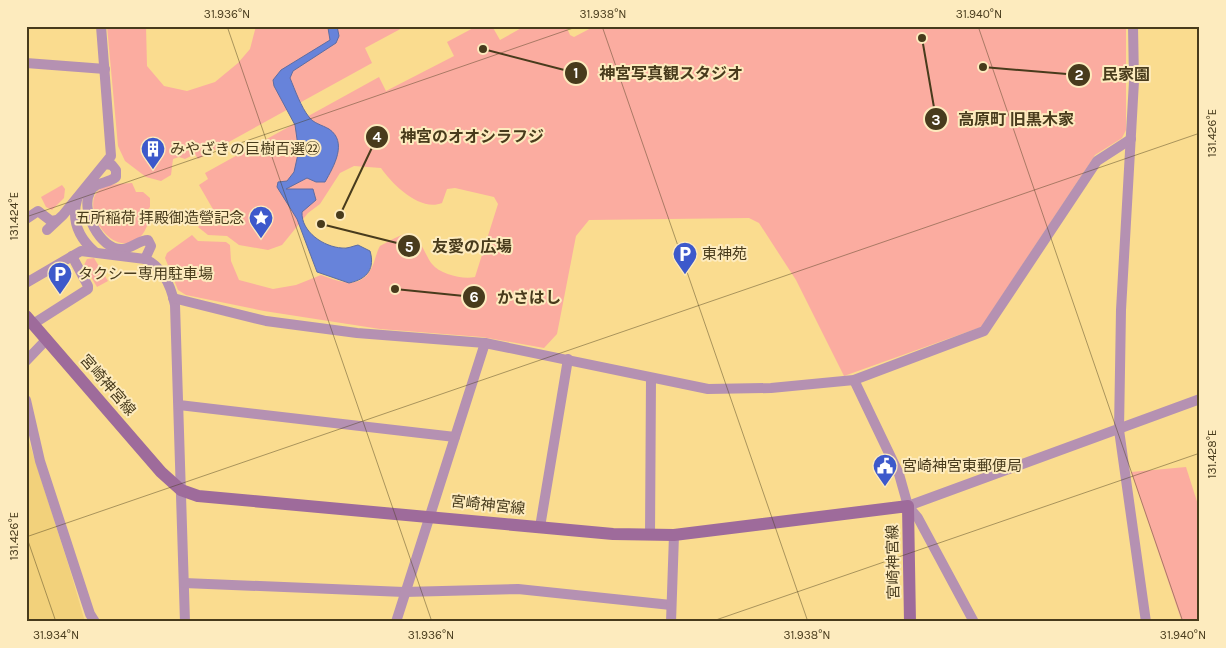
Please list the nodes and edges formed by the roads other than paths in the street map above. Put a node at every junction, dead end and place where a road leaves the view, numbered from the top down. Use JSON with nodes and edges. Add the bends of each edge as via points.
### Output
{"nodes":[{"id":1,"x":101,"y":26,"type":"edge"},
{"id":2,"x":1133,"y":26,"type":"edge"},
{"id":3,"x":26,"y":63,"type":"edge"},
{"id":4,"x":105,"y":69,"type":"junction"},
{"id":5,"x":1131,"y":139,"type":"junction"},
{"id":6,"x":105,"y":164,"type":"junction"},
{"id":7,"x":78,"y":197,"type":"junction"},
{"id":8,"x":26,"y":219,"type":"edge"},
{"id":9,"x":57,"y":220,"type":"junction"},
{"id":10,"x":47,"y":230,"type":"dead end"},
{"id":11,"x":95,"y":252,"type":"junction"},
{"id":12,"x":77,"y":254,"type":"junction"},
{"id":13,"x":149,"y":261,"type":"junction"},
{"id":14,"x":26,"y":283,"type":"edge"},
{"id":15,"x":173,"y":298,"type":"junction"},
{"id":16,"x":30,"y":320,"type":"edge"},
{"id":17,"x":46,"y":340,"type":"junction"},
{"id":18,"x":485,"y":343,"type":"junction"},
{"id":19,"x":568,"y":359,"type":"junction"},
{"id":20,"x":26,"y":361,"type":"edge"},
{"id":21,"x":650,"y":378,"type":"junction"},
{"id":22,"x":854,"y":380,"type":"junction"},
{"id":23,"x":1200,"y":399,"type":"edge"},
{"id":24,"x":26,"y":400,"type":"edge"},
{"id":25,"x":180,"y":405,"type":"junction"},
{"id":26,"x":1119,"y":430,"type":"junction"},
{"id":27,"x":455,"y":437,"type":"junction"},
{"id":28,"x":181,"y":490,"type":"junction"},
{"id":29,"x":908,"y":506,"type":"junction"},
{"id":30,"x":430,"y":516,"type":"junction"},
{"id":31,"x":540,"y":527,"type":"junction"},
{"id":32,"x":650,"y":535,"type":"junction"},
{"id":33,"x":674,"y":535,"type":"junction"},
{"id":34,"x":184,"y":583,"type":"junction"},
{"id":35,"x":404,"y":592,"type":"junction"},
{"id":36,"x":671,"y":605,"type":"junction"},
{"id":37,"x":95,"y":622,"type":"edge"},
{"id":38,"x":185,"y":622,"type":"edge"},
{"id":39,"x":396,"y":622,"type":"edge"},
{"id":40,"x":671,"y":622,"type":"edge"},
{"id":41,"x":910,"y":622,"type":"edge"},
{"id":42,"x":974,"y":622,"type":"edge"},
{"id":43,"x":1146,"y":622,"type":"edge"}],
"edges":[{"from":1,"to":4,"type":"street"},
{"from":2,"to":5,"type":"street"},
{"from":3,"to":4,"type":"street"},
{"from":4,"to":6,"type":"street","via":[[111,156]]},
{"from":5,"to":22,"type":"street","via":[[1098,161],[984,330]]},
{"from":5,"to":26,"type":"street","via":[[1121,310]]},
{"from":6,"to":7,"type":"street"},
{"from":6,"to":13,"type":"street","via":[[112,165],[116,177],[96,185],[91,191],[86,201],[88,213],[103,239],[116,249],[124,250],[148,240],[151,246]]},
{"from":7,"to":9,"type":"street"},
{"from":7,"to":11,"type":"street","via":[[74,211],[76,227],[84,242]]},
{"from":8,"to":9,"type":"street","via":[[38,211],[51,220]]},
{"from":9,"to":10,"type":"street"},
{"from":11,"to":12,"type":"street"},
{"from":11,"to":13,"type":"street"},
{"from":12,"to":14,"type":"street"},
{"from":12,"to":16,"type":"street","via":[[88,289]]},
{"from":13,"to":15,"type":"street","via":[[164,275]]},
{"from":15,"to":18,"type":"street","via":[[266,320],[357,333]]},
{"from":15,"to":25,"type":"street"},
{"from":16,"to":17,"type":"main road","name":"宮崎神宮線"},
{"from":17,"to":20,"type":"street"},
{"from":17,"to":28,"type":"main road","name":"宮崎神宮線","via":[[161,472]]},
{"from":18,"to":19,"type":"street"},
{"from":18,"to":27,"type":"street"},
{"from":19,"to":21,"type":"street"},
{"from":19,"to":31,"type":"street"},
{"from":21,"to":22,"type":"street","via":[[708,389],[771,388]]},
{"from":21,"to":32,"type":"street"},
{"from":22,"to":29,"type":"street","via":[[899,474]]},
{"from":23,"to":26,"type":"street"},
{"from":24,"to":37,"type":"street","via":[[40,461]]},
{"from":25,"to":27,"type":"street"},
{"from":25,"to":28,"type":"street"},
{"from":26,"to":29,"type":"street"},
{"from":26,"to":43,"type":"street"},
{"from":27,"to":30,"type":"street"},
{"from":28,"to":30,"type":"main road","name":"宮崎神宮線","via":[[198,496]]},
{"from":28,"to":34,"type":"street"},
{"from":29,"to":33,"type":"main road","name":"宮崎神宮線"},
{"from":29,"to":41,"type":"main road","name":"宮崎神宮線"},
{"from":29,"to":42,"type":"street","via":[[918,518]]},
{"from":30,"to":31,"type":"main road","name":"宮崎神宮線"},
{"from":30,"to":35,"type":"street"},
{"from":31,"to":32,"type":"main road","name":"宮崎神宮線"},
{"from":32,"to":33,"type":"main road","name":"宮崎神宮線"},
{"from":33,"to":36,"type":"street"},
{"from":34,"to":35,"type":"street"},
{"from":34,"to":38,"type":"street"},
{"from":35,"to":36,"type":"street","via":[[518,588]]},
{"from":35,"to":39,"type":"street"},
{"from":36,"to":40,"type":"street"}]}
